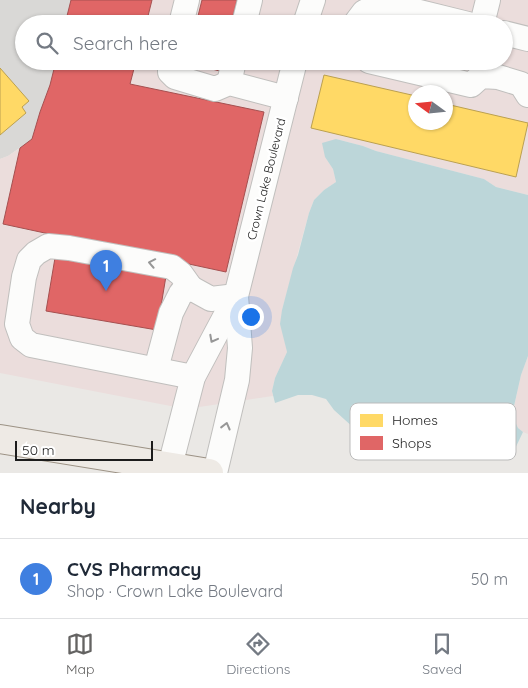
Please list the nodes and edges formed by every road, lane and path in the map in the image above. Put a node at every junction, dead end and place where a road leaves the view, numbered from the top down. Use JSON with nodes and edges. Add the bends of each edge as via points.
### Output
{"nodes":[{"id":1,"x":187,"y":0,"type":"edge"},
{"id":2,"x":250,"y":0,"type":"edge"},
{"id":3,"x":313,"y":0,"type":"edge"},
{"id":4,"x":488,"y":0,"type":"edge"},
{"id":5,"x":183,"y":15,"type":"edge"},
{"id":6,"x":246,"y":15,"type":"edge"},
{"id":7,"x":308,"y":15,"type":"edge"},
{"id":8,"x":362,"y":15,"type":"edge"},
{"id":9,"x":432,"y":15,"type":"edge"},
{"id":10,"x":484,"y":15,"type":"edge"},
{"id":11,"x":513,"y":35,"type":"edge"},
{"id":12,"x":528,"y":39,"type":"edge"},
{"id":13,"x":170,"y":70,"type":"edge"},
{"id":14,"x":293,"y":70,"type":"edge"},
{"id":15,"x":408,"y":70,"type":"edge"},
{"id":16,"x":232,"y":72,"type":"edge"},
{"id":17,"x":528,"y":95,"type":"edge"},
{"id":18,"x":286,"y":98,"type":"junction"},
{"id":19,"x":191,"y":288,"type":"junction"},
{"id":20,"x":236,"y":296,"type":"junction"},
{"id":21,"x":156,"y":370,"type":"junction"},
{"id":22,"x":193,"y":377,"type":"junction"},
{"id":23,"x":0,"y":439,"type":"edge"},
{"id":24,"x":170,"y":466,"type":"junction"},
{"id":25,"x":208,"y":473,"type":"edge"},
{"id":26,"x":214,"y":473,"type":"edge"}],
"edges":[{"from":1,"to":5,"type":"street"},
{"from":2,"to":6,"type":"street"},
{"from":3,"to":7,"type":"street"},
{"from":4,"to":10,"type":"street"},
{"from":8,"to":9,"type":"street","via":[[383,3]]},
{"from":11,"to":12,"type":"street"},
{"from":13,"to":16,"type":"street","via":[[174,77],[215,89]]},
{"from":14,"to":18,"type":"street","name":"Crown Lake Boulevard"},
{"from":15,"to":17,"type":"street","via":[[471,85],[481,76],[498,77],[521,84]]},
{"from":16,"to":18,"type":"street"},
{"from":18,"to":20,"type":"street","name":"Crown Lake Boulevard"},
{"from":19,"to":20,"type":"street","via":[[211,299]]},
{"from":19,"to":21,"type":"street","via":[[180,293],[170,313]]},
{"from":19,"to":21,"type":"street","one_way":true,"via":[[172,267],[88,252],[48,246],[29,260],[17,324],[22,338],[31,345]]},
{"from":20,"to":22,"type":"street","name":"Crown Lake Boulevard","one_way":true},
{"from":26,"to":20,"type":"street","name":"Crown Lake Boulevard","one_way":true,"via":[[238,380],[240,348]]},
{"from":21,"to":22,"type":"street"},
{"from":22,"to":24,"type":"street","name":"Crown Lake Boulevard"},
{"from":23,"to":24,"type":"main road"},
{"from":24,"to":25,"type":"main road"}]}
